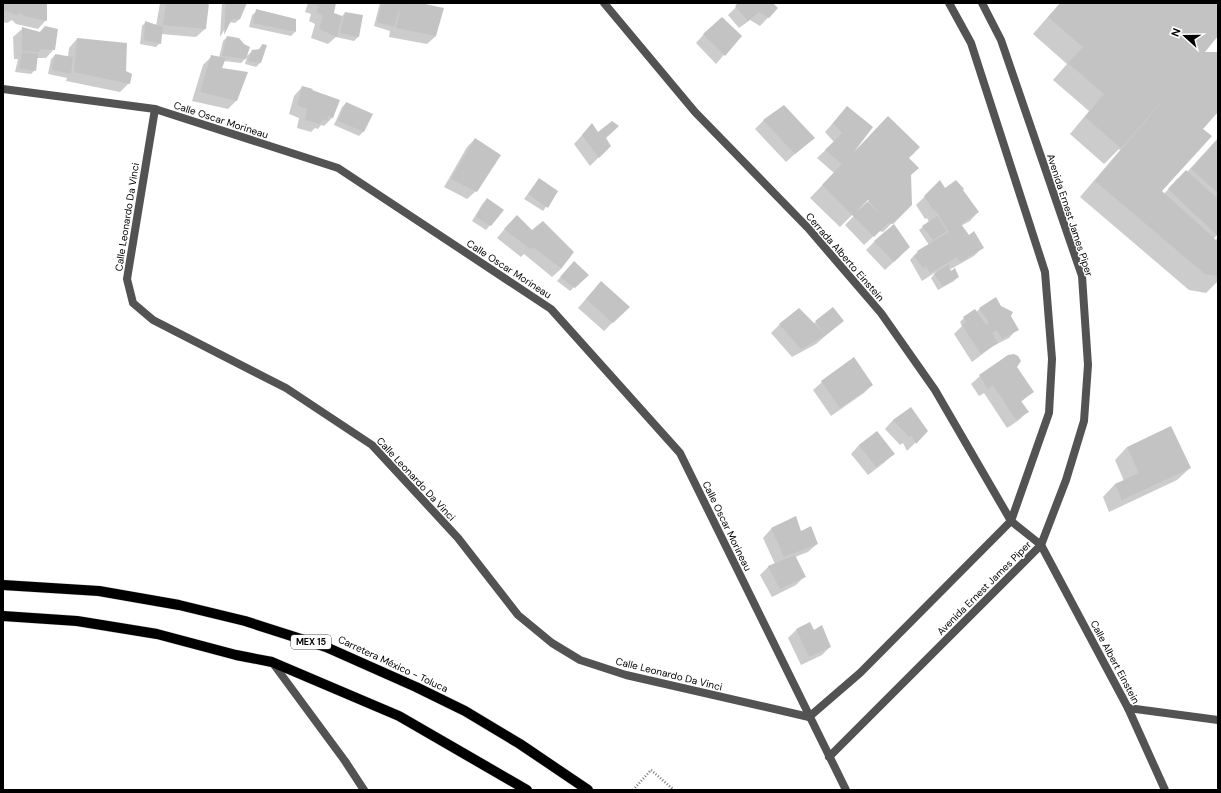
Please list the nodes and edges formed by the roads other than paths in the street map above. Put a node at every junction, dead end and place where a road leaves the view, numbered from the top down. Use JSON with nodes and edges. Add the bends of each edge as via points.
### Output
{"nodes":[{"id":1,"x":604,"y":3,"type":"edge"},
{"id":2,"x":949,"y":3,"type":"edge"},
{"id":3,"x":982,"y":3,"type":"edge"},
{"id":4,"x":3,"y":89,"type":"edge"},
{"id":5,"x":155,"y":109,"type":"junction"},
{"id":6,"x":1011,"y":521,"type":"junction"},
{"id":7,"x":1041,"y":545,"type":"junction"},
{"id":8,"x":3,"y":585,"type":"edge"},
{"id":9,"x":3,"y":616,"type":"edge"},
{"id":10,"x":272,"y":662,"type":"junction"},
{"id":11,"x":1128,"y":708,"type":"junction"},
{"id":12,"x":809,"y":716,"type":"junction"},
{"id":13,"x":1218,"y":720,"type":"edge"},
{"id":14,"x":829,"y":757,"type":"junction"},
{"id":15,"x":364,"y":790,"type":"edge"},
{"id":16,"x":527,"y":790,"type":"edge"},
{"id":17,"x":588,"y":790,"type":"edge"},
{"id":18,"x":846,"y":790,"type":"edge"},
{"id":19,"x":1165,"y":790,"type":"edge"}],
"edges":[{"from":1,"to":6,"type":"street","name":"Cerrada Alberto Einstein","via":[[695,112],[808,228],[881,313],[935,390]]},
{"from":2,"to":6,"type":"street","via":[[971,43],[1045,272],[1052,359],[1049,413]]},
{"from":3,"to":7,"type":"street","name":"Avenida Ernest James Piper","via":[[1002,40],[1082,276],[1088,364],[1084,421],[1066,480]]},
{"from":4,"to":5,"type":"street","name":"Calle Oscar Morineau"},
{"from":5,"to":12,"type":"street","name":"Calle Oscar Morineau","via":[[338,168],[551,309],[680,453]]},
{"from":5,"to":12,"type":"street","name":"Calle Leonardo Da Vinci","via":[[127,279],[133,303],[153,320],[286,388],[372,445],[458,538],[518,615],[552,643],[580,660],[626,675]]},
{"from":6,"to":7,"type":"street","name":"Cerrada Alberto Einstein"},
{"from":6,"to":12,"type":"street","via":[[860,673]]},
{"from":7,"to":11,"type":"street","name":"Calle Albert Einstein"},
{"from":7,"to":14,"type":"street","name":"Avenida Ernest James Piper"},
{"from":8,"to":17,"type":"main road","name":"Carretera México - Toluca","number":"MEX 15","via":[[99,591],[179,605],[245,621],[326,647],[465,711]]},
{"from":9,"to":10,"type":"main road","via":[[77,621],[157,634]]},
{"from":10,"to":15,"type":"street"},
{"from":10,"to":16,"type":"main road","via":[[399,716]]},
{"from":11,"to":13,"type":"street"},
{"from":11,"to":19,"type":"street","name":"Calle Albert Einstein"},
{"from":12,"to":14,"type":"street","name":"Calle Oscar Morineau"},
{"from":14,"to":18,"type":"street","name":"Calle Oscar Morineau"}]}
